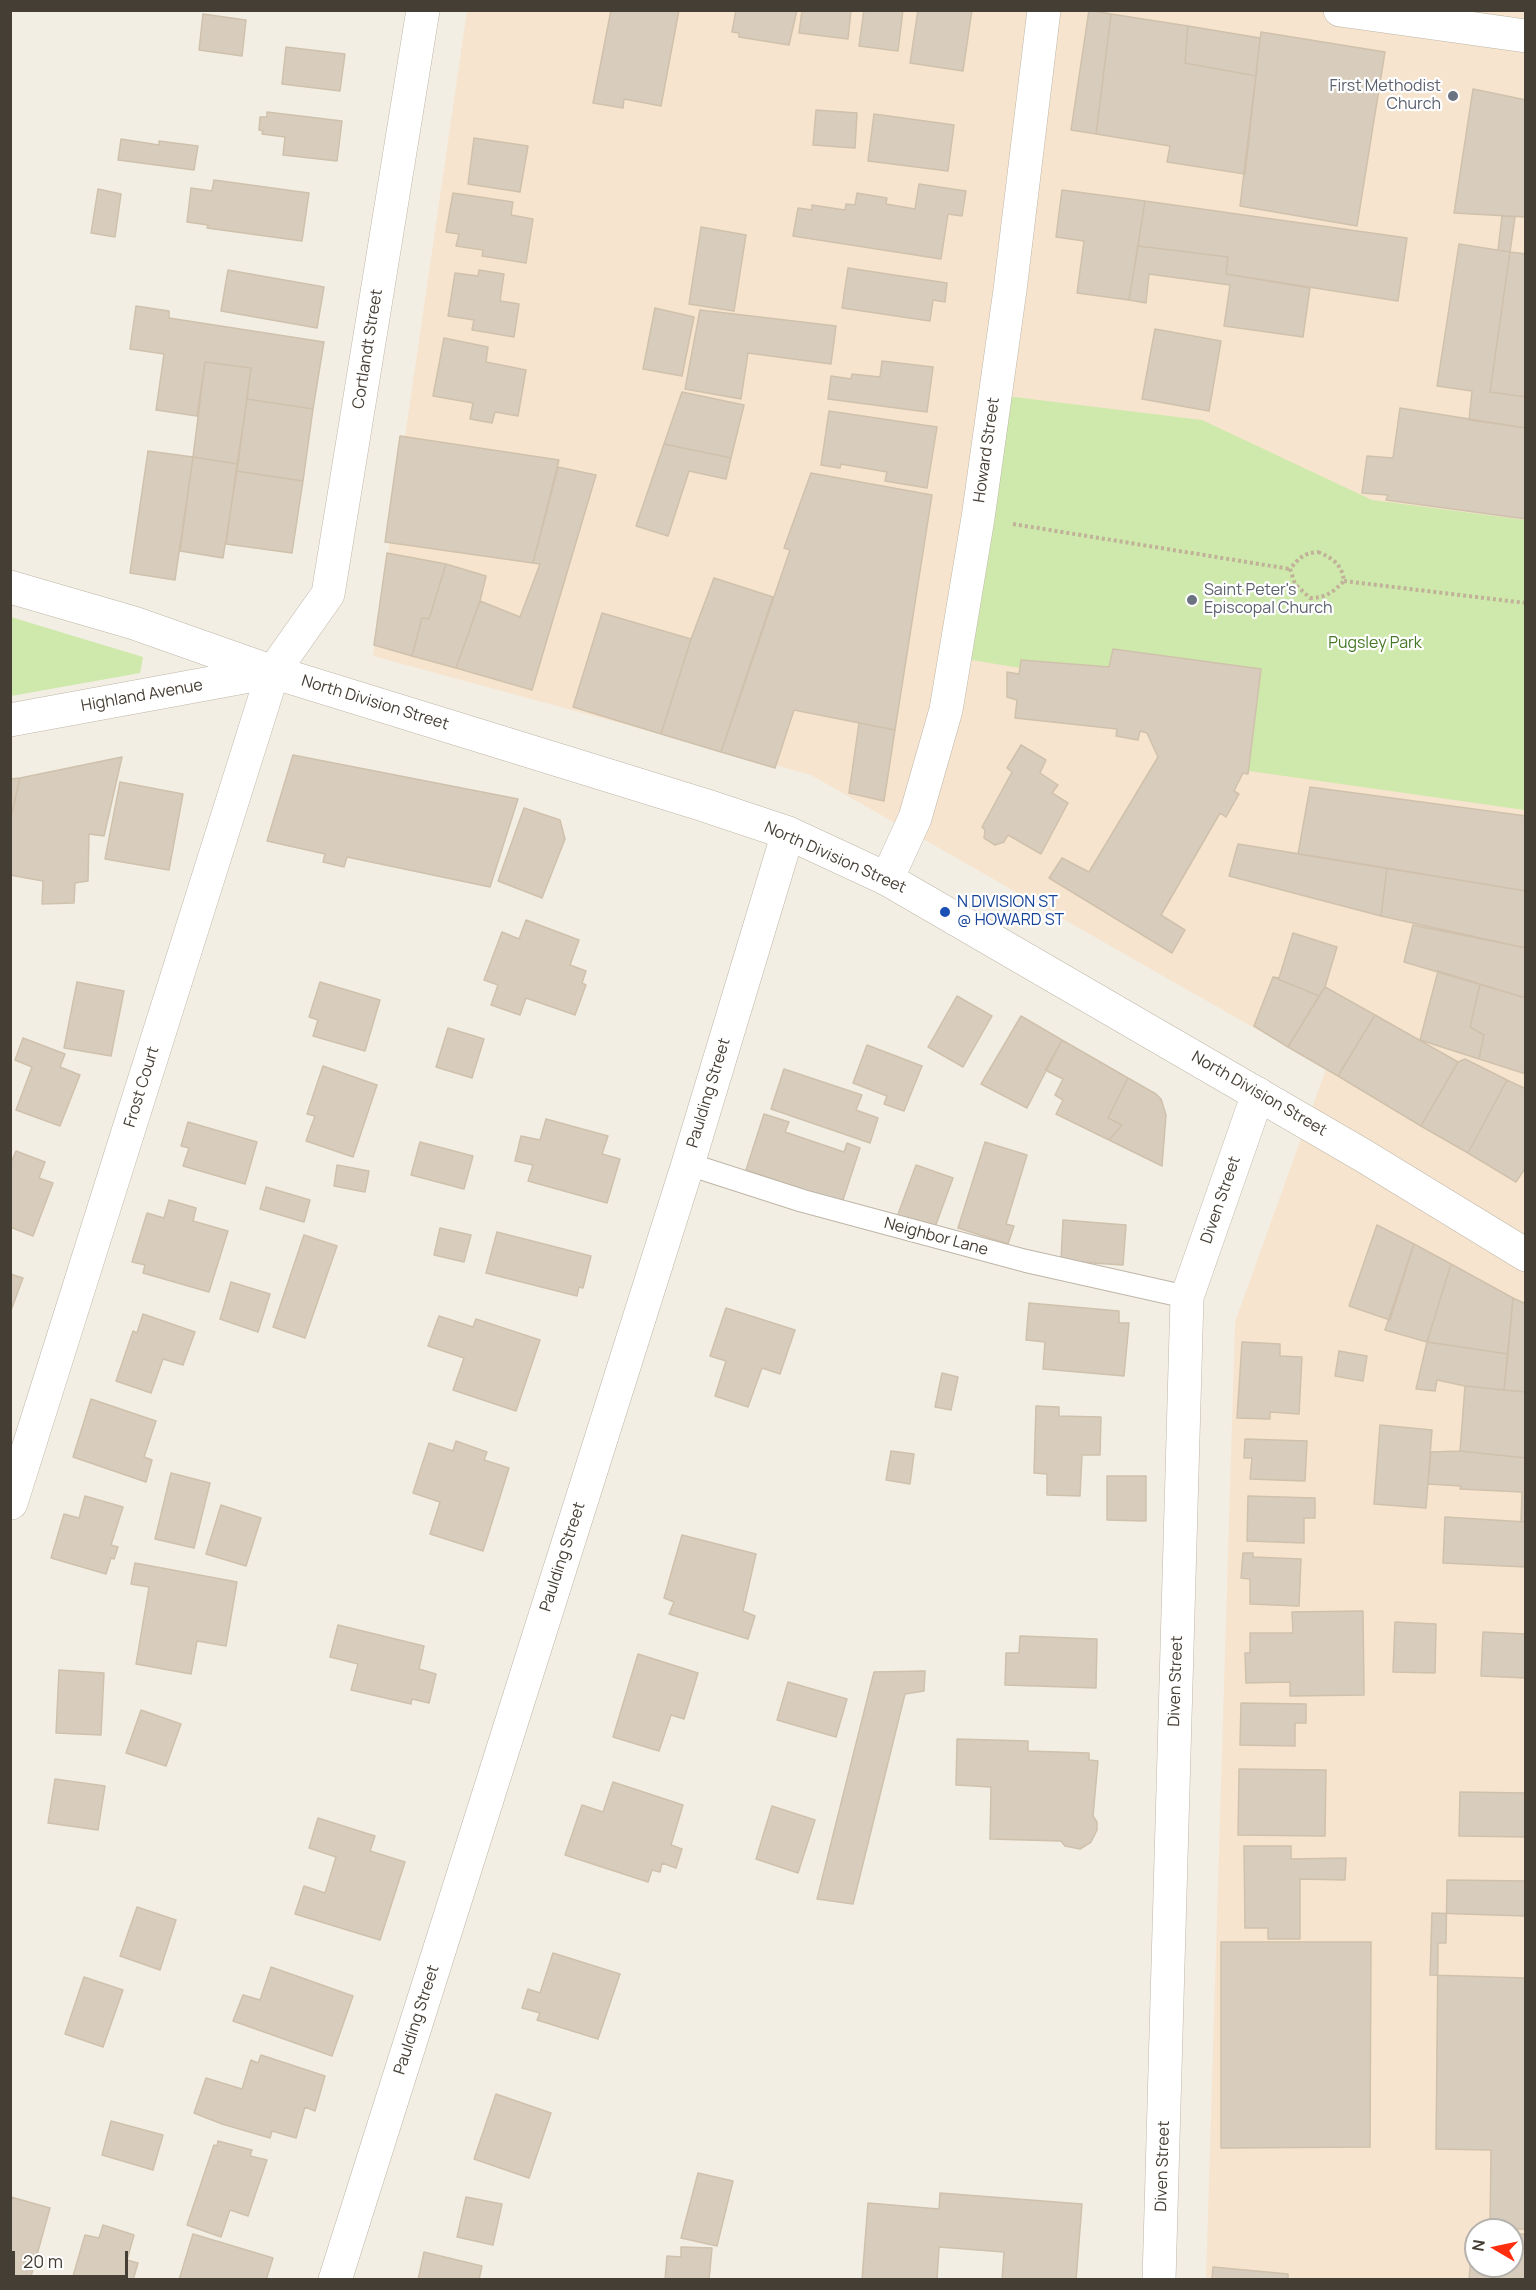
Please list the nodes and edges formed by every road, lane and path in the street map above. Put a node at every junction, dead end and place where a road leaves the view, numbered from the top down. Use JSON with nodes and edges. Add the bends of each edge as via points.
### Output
{"nodes":[{"id":1,"x":423,"y":10,"type":"edge"},
{"id":2,"x":1044,"y":10,"type":"edge"},
{"id":3,"x":1340,"y":10,"type":"edge"},
{"id":4,"x":1526,"y":36,"type":"edge"},
{"id":5,"x":978,"y":518,"type":"junction"},
{"id":6,"x":1290,"y":569,"type":"junction"},
{"id":7,"x":1344,"y":581,"type":"junction"},
{"id":8,"x":10,"y":587,"type":"edge"},
{"id":9,"x":1526,"y":603,"type":"edge"},
{"id":10,"x":273,"y":672,"type":"junction"},
{"id":11,"x":10,"y":720,"type":"edge"},
{"id":12,"x":788,"y":833,"type":"junction"},
{"id":13,"x":887,"y":879,"type":"junction"},
{"id":14,"x":1258,"y":1094,"type":"junction"},
{"id":15,"x":688,"y":1164,"type":"junction"},
{"id":16,"x":1511,"y":1233,"type":"edge"},
{"id":17,"x":1526,"y":1255,"type":"edge"},
{"id":18,"x":1187,"y":1297,"type":"junction"},
{"id":19,"x":11,"y":1503,"type":"edge"},
{"id":20,"x":335,"y":2280,"type":"edge"},
{"id":21,"x":1159,"y":2280,"type":"edge"}],
"edges":[{"from":1,"to":10,"type":"street","name":"Cortlandt Street","via":[[328,594]]},
{"from":2,"to":5,"type":"street","name":"Howard Street"},
{"from":3,"to":4,"type":"street"},
{"from":5,"to":6,"type":"path"},
{"from":5,"to":13,"type":"street","name":"Howard Street","via":[[945,710],[915,818]]},
{"from":6,"to":7,"type":"path","via":[[1300,557],[1318,552],[1342,569]]},
{"from":6,"to":7,"type":"path","via":[[1294,584],[1310,598],[1322,598]]},
{"from":7,"to":9,"type":"path"},
{"from":8,"to":10,"type":"street","name":"North Division Street","via":[[134,623]]},
{"from":10,"to":11,"type":"street","name":"Highland Avenue"},
{"from":10,"to":12,"type":"street","name":"North Division Street"},
{"from":10,"to":19,"type":"street","name":"Frost Court"},
{"from":12,"to":13,"type":"street","name":"North Division Street"},
{"from":12,"to":15,"type":"street","name":"Paulding Street"},
{"from":13,"to":14,"type":"street","name":"North Division Street"},
{"from":14,"to":16,"type":"street","name":"North Division Street","via":[[1364,1156]]},
{"from":14,"to":18,"type":"street","name":"Diven Street"},
{"from":15,"to":18,"type":"lane","name":"Neighbor Lane","via":[[802,1201],[1026,1261]]},
{"from":15,"to":20,"type":"street","name":"Paulding Street"},
{"from":16,"to":17,"type":"street","name":"North Division Street"},
{"from":18,"to":21,"type":"street","name":"Diven Street"}]}
